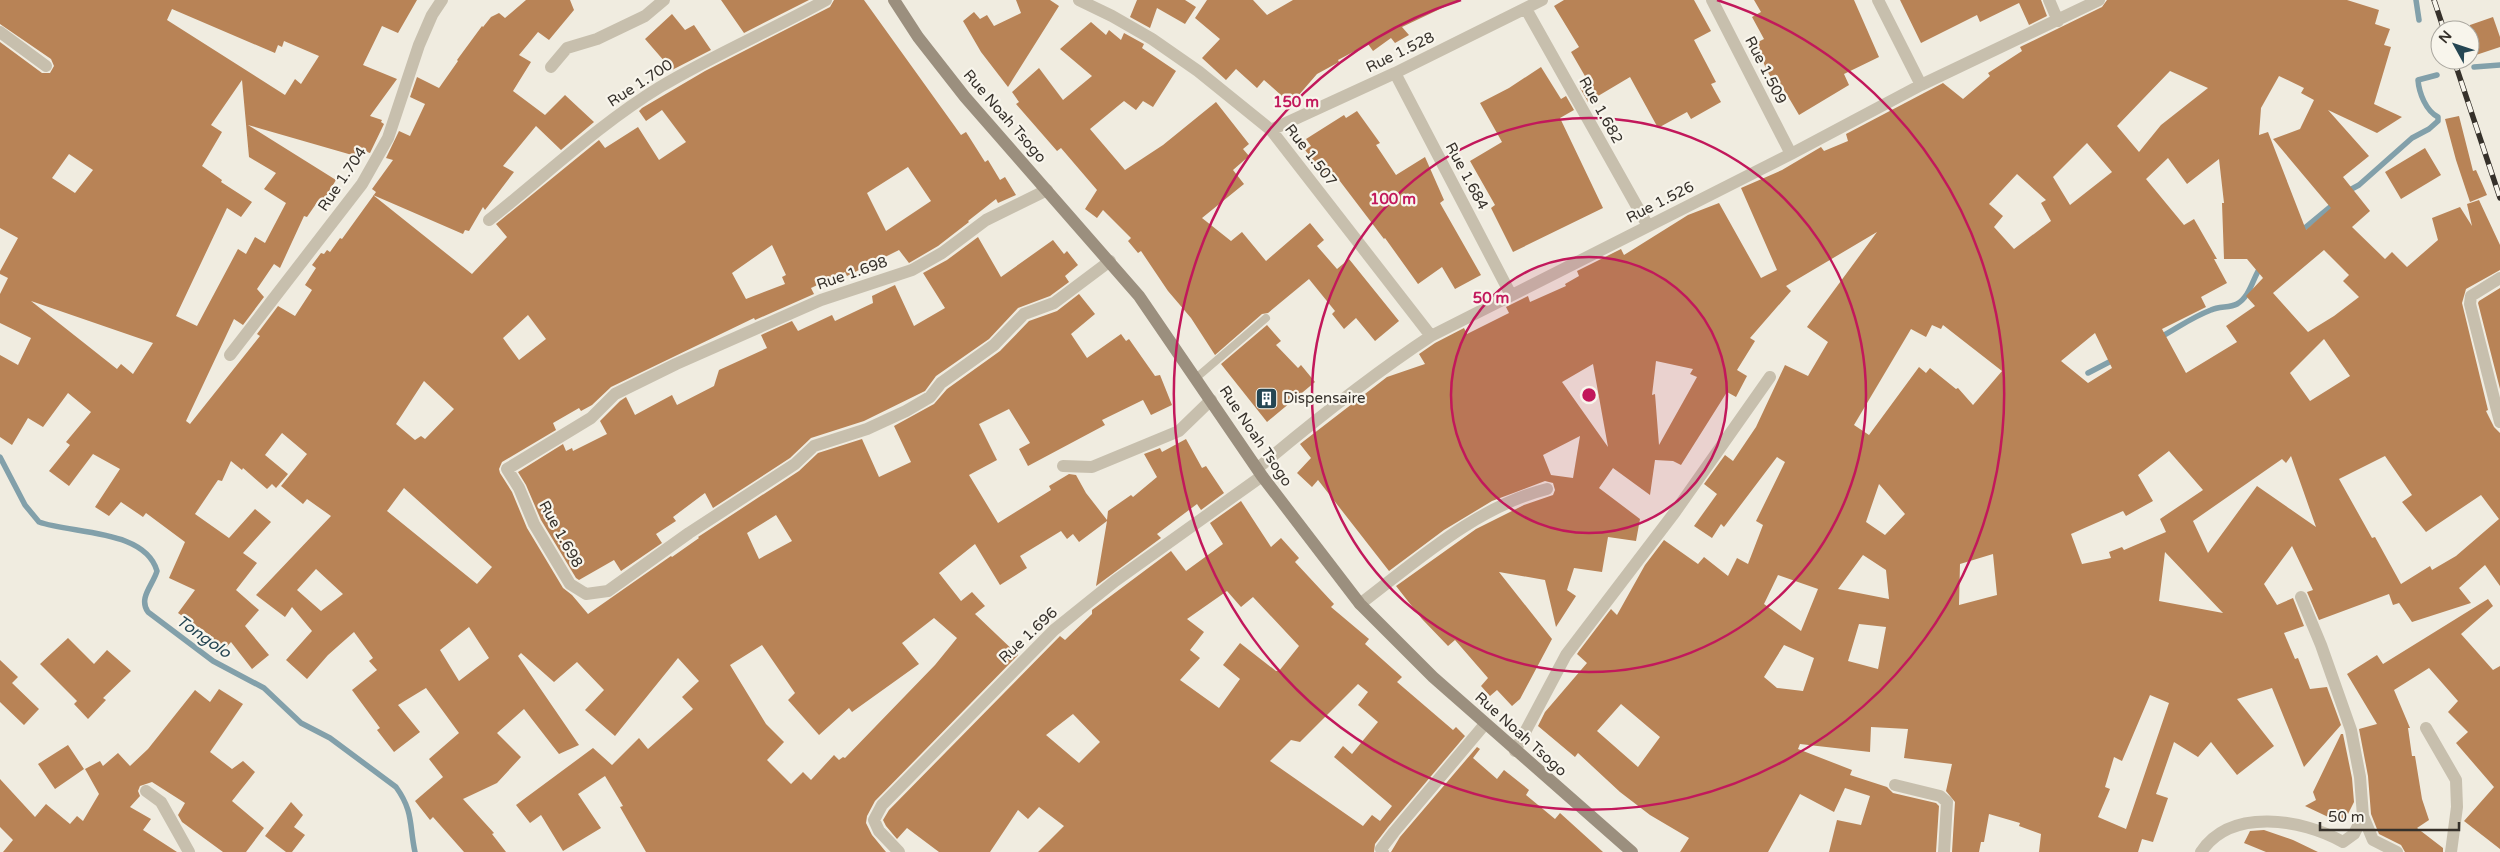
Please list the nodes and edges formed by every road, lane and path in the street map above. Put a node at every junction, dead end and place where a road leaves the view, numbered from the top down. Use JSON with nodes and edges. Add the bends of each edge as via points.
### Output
{"nodes":[{"id":1,"x":442,"y":0,"type":"edge"},
{"id":2,"x":664,"y":0,"type":"edge"},
{"id":3,"x":826,"y":0,"type":"edge"},
{"id":4,"x":894,"y":0,"type":"edge"},
{"id":5,"x":1079,"y":0,"type":"edge"},
{"id":6,"x":1542,"y":0,"type":"edge"},
{"id":7,"x":1712,"y":0,"type":"edge"},
{"id":8,"x":1878,"y":0,"type":"edge"},
{"id":9,"x":2049,"y":0,"type":"edge"},
{"id":10,"x":2099,"y":0,"type":"edge"},
{"id":11,"x":1526,"y":9,"type":"junction"},
{"id":12,"x":2058,"y":21,"type":"junction"},
{"id":13,"x":0,"y":32,"type":"edge"},
{"id":14,"x":46,"y":66,"type":"dead end"},
{"id":15,"x":551,"y":67,"type":"dead end"},
{"id":16,"x":1395,"y":73,"type":"junction"},
{"id":17,"x":1921,"y":85,"type":"junction"},
{"id":18,"x":1271,"y":130,"type":"junction"},
{"id":19,"x":1790,"y":154,"type":"junction"},
{"id":20,"x":1047,"y":190,"type":"junction"},
{"id":21,"x":489,"y":220,"type":"dead end"},
{"id":22,"x":1648,"y":226,"type":"junction"},
{"id":23,"x":1110,"y":261,"type":"junction"},
{"id":24,"x":2500,"y":278,"type":"edge"},
{"id":25,"x":1511,"y":295,"type":"junction"},
{"id":26,"x":1266,"y":318,"type":"dead end"},
{"id":27,"x":1431,"y":336,"type":"junction"},
{"id":28,"x":230,"y":355,"type":"dead end"},
{"id":29,"x":1770,"y":377,"type":"dead end"},
{"id":30,"x":1196,"y":378,"type":"junction"},
{"id":31,"x":1211,"y":400,"type":"junction"},
{"id":32,"x":2500,"y":422,"type":"edge"},
{"id":33,"x":1063,"y":466,"type":"dead end"},
{"id":34,"x":1260,"y":472,"type":"junction"},
{"id":35,"x":1547,"y":489,"type":"dead end"},
{"id":36,"x":2301,"y":596,"type":"dead end"},
{"id":37,"x":1360,"y":604,"type":"junction"},
{"id":38,"x":1485,"y":724,"type":"junction"},
{"id":39,"x":2426,"y":728,"type":"dead end"},
{"id":40,"x":1515,"y":751,"type":"junction"},
{"id":41,"x":1895,"y":785,"type":"dead end"},
{"id":42,"x":146,"y":791,"type":"dead end"},
{"id":43,"x":2363,"y":816,"type":"junction"},
{"id":44,"x":189,"y":852,"type":"edge"},
{"id":45,"x":899,"y":852,"type":"edge"},
{"id":46,"x":1382,"y":852,"type":"edge"},
{"id":47,"x":1632,"y":852,"type":"edge"},
{"id":48,"x":1944,"y":852,"type":"edge"},
{"id":49,"x":2201,"y":852,"type":"edge"},
{"id":50,"x":2397,"y":852,"type":"edge"},
{"id":51,"x":2451,"y":852,"type":"edge"}],
"edges":[{"from":1,"to":28,"type":"street","name":"Rue 1.704","via":[[419,45],[388,138],[362,184]]},
{"from":2,"to":15,"type":"street","via":[[645,16],[597,39],[567,48]]},
{"from":3,"to":21,"type":"street","name":"Rue 1.700","via":[[660,87],[575,148]]},
{"from":4,"to":20,"type":"main road","name":"Rue Noah Tsogo","via":[[965,97]]},
{"from":5,"to":18,"type":"street","name":"Rue 1.507","via":[[1152,39],[1198,71]]},
{"from":6,"to":11,"type":"street","name":"Rue 1.528"},
{"from":7,"to":19,"type":"street","name":"Rue 1.509"},
{"from":8,"to":17,"type":"street"},
{"from":9,"to":12,"type":"street"},
{"from":10,"to":12,"type":"street","name":"Rue 1.526"},
{"from":11,"to":16,"type":"street","name":"Rue 1.528"},
{"from":11,"to":22,"type":"street","name":"Rue 1.682"},
{"from":12,"to":17,"type":"street","name":"Rue 1.526"},
{"from":13,"to":14,"type":"street"},
{"from":16,"to":18,"type":"street","name":"Rue 1.528"},
{"from":16,"to":25,"type":"street","name":"Rue 1.684"},
{"from":17,"to":19,"type":"street","name":"Rue 1.526"},
{"from":18,"to":27,"type":"street","name":"Rue 1.507"},
{"from":19,"to":22,"type":"street","name":"Rue 1.526"},
{"from":20,"to":23,"type":"main road","name":"Rue Noah Tsogo"},
{"from":20,"to":23,"type":"street","name":"Rue 1.698","via":[[986,220],[942,253],[912,270],[821,300],[615,394],[591,418],[507,469],[534,524],[570,584],[586,594],[608,591],[795,464],[814,446],[867,429],[930,397],[941,383],[994,344],[1024,314],[1054,304]]},
{"from":22,"to":25,"type":"street","name":"Rue 1.526"},
{"from":23,"to":30,"type":"main road","name":"Rue Noah Tsogo","via":[[1139,296]]},
{"from":24,"to":32,"type":"street","via":[[2471,296],[2470,304]]},
{"from":25,"to":27,"type":"street","name":"Rue 1.526"},
{"from":26,"to":30,"type":"lane"},
{"from":27,"to":34,"type":"street","name":"Rue 1.526","via":[[1366,380]]},
{"from":29,"to":40,"type":"street","via":[[1675,512],[1566,655]]},
{"from":30,"to":31,"type":"main road","name":"Rue Noah Tsogo"},
{"from":31,"to":33,"type":"street","via":[[1179,431],[1092,468]]},
{"from":31,"to":34,"type":"main road","name":"Rue Noah Tsogo"},
{"from":34,"to":37,"type":"main road","name":"Rue Noah Tsogo"},
{"from":34,"to":45,"type":"street","name":"Rue 1.696","via":[[1054,630],[955,728],[882,805],[874,820],[879,831]]},
{"from":35,"to":37,"type":"street","via":[[1520,496],[1500,506],[1445,540]]},
{"from":36,"to":43,"type":"street","via":[[2351,730]]},
{"from":37,"to":38,"type":"main road","name":"Rue Noah Tsogo"},
{"from":38,"to":40,"type":"main road","name":"Rue Noah Tsogo"},
{"from":38,"to":46,"type":"street","via":[[1394,832]]},
{"from":39,"to":51,"type":"street","via":[[2456,780],[2457,807]]},
{"from":40,"to":47,"type":"main road","name":"Rue Noah Tsogo"},
{"from":41,"to":48,"type":"street","via":[[1940,796],[1947,802]]},
{"from":42,"to":44,"type":"street","via":[[161,802]]},
{"from":43,"to":49,"type":"street","via":[[2354,834],[2343,842],[2325,832],[2260,820],[2223,830],[2212,837]]},
{"from":43,"to":50,"type":"street","via":[[2373,840]]}]}
